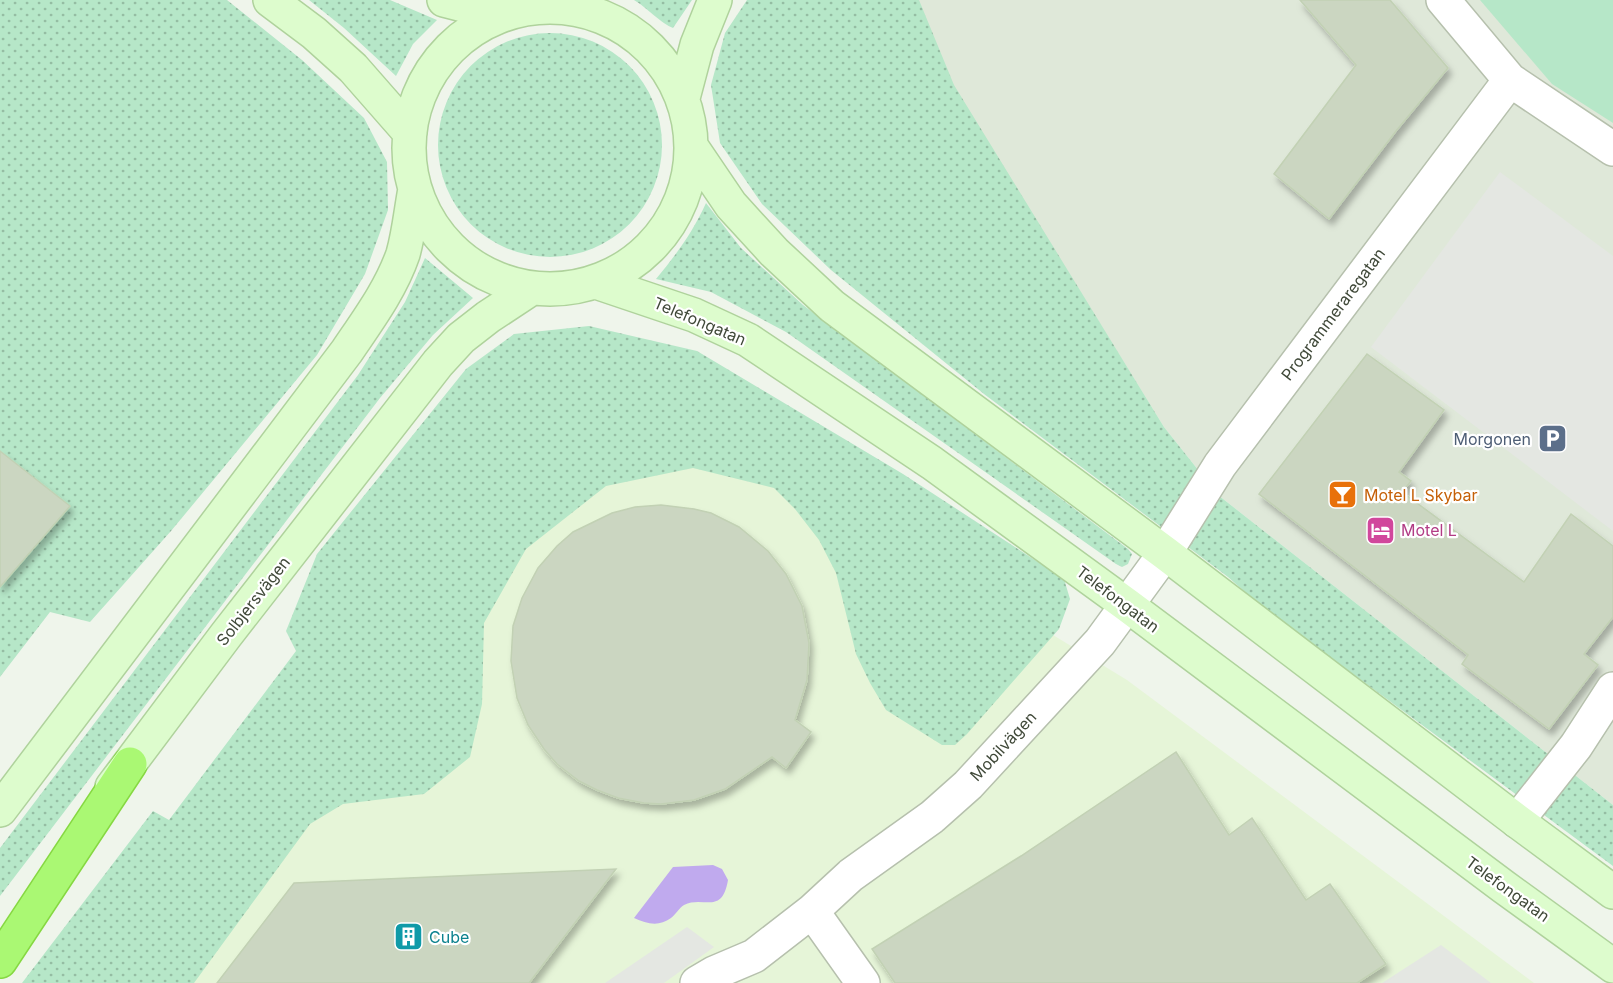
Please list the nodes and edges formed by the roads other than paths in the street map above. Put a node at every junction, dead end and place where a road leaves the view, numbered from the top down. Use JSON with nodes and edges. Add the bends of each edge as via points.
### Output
{"nodes":[{"id":1,"x":270,"y":0,"type":"edge"},
{"id":2,"x":444,"y":0,"type":"edge"},
{"id":3,"x":715,"y":0,"type":"edge"},
{"id":4,"x":1443,"y":0,"type":"edge"},
{"id":5,"x":560,"y":3,"type":"edge"},
{"id":6,"x":502,"y":15,"type":"junction"},
{"id":7,"x":1510,"y":80,"type":"junction"},
{"id":8,"x":683,"y":98,"type":"junction"},
{"id":9,"x":410,"y":133,"type":"junction"},
{"id":10,"x":691,"y":146,"type":"junction"},
{"id":11,"x":1613,"y":149,"type":"edge"},
{"id":12,"x":415,"y":189,"type":"junction"},
{"id":13,"x":596,"y":282,"type":"junction"},
{"id":14,"x":532,"y":288,"type":"junction"},
{"id":15,"x":1165,"y":553,"type":"junction"},
{"id":16,"x":1127,"y":605,"type":"junction"},
{"id":17,"x":1613,"y":688,"type":"edge"},
{"id":18,"x":130,"y":764,"type":"junction"},
{"id":19,"x":0,"y":810,"type":"edge"},
{"id":20,"x":1517,"y":821,"type":"junction"},
{"id":21,"x":1613,"y":892,"type":"edge"},
{"id":22,"x":812,"y":910,"type":"junction"},
{"id":23,"x":0,"y":939,"type":"edge"},
{"id":24,"x":0,"y":961,"type":"edge"},
{"id":25,"x":1613,"y":966,"type":"edge"},
{"id":26,"x":697,"y":983,"type":"edge"},
{"id":27,"x":863,"y":983,"type":"edge"}],
"edges":[{"from":1,"to":9,"type":"main road","via":[[353,68]]},
{"from":2,"to":6,"type":"main road"},
{"from":3,"to":8,"type":"main road","via":[[697,45]]},
{"from":4,"to":7,"type":"street"},
{"from":5,"to":6,"type":"main road"},
{"from":5,"to":8,"type":"main road","via":[[601,16],[642,40],[659,57]]},
{"from":6,"to":9,"type":"main road","via":[[474,29],[450,49],[430,74],[416,102]]},
{"from":7,"to":11,"type":"street"},
{"from":7,"to":15,"type":"street","name":"Programmeraregatan","via":[[1220,465]]},
{"from":8,"to":10,"type":"main road"},
{"from":9,"to":12,"type":"main road"},
{"from":10,"to":13,"type":"main road","via":[[688,181],[675,214],[654,243],[627,266]]},
{"from":10,"to":15,"type":"main road","via":[[732,206],[832,306]]},
{"from":12,"to":14,"type":"main road","via":[[428,219],[447,245],[472,266],[500,280]]},
{"from":12,"to":19,"type":"main road","via":[[403,253],[375,310]]},
{"from":13,"to":14,"type":"main road","via":[[553,290]]},
{"from":13,"to":16,"type":"main road","name":"Telefongatan","via":[[694,315],[748,340],[932,463]]},
{"from":14,"to":18,"type":"main road","name":"Solbjersvägen","via":[[461,338],[438,363],[226,634]]},
{"from":15,"to":16,"type":"street","name":"Mobilvägen"},
{"from":15,"to":20,"type":"main road"},
{"from":16,"to":22,"type":"street","name":"Mobilvägen","via":[[1100,642],[968,785],[933,817],[851,875]]},
{"from":16,"to":25,"type":"main road","name":"Telefongatan"},
{"from":17,"to":20,"type":"street","via":[[1576,746]]},
{"from":18,"to":23,"type":"main road","name":"Solbjersvägen"},
{"from":18,"to":24,"type":"highway"},
{"from":20,"to":21,"type":"main road"},
{"from":22,"to":26,"type":"street","name":"Mobilvägen","via":[[754,956]]},
{"from":22,"to":27,"type":"street"}]}
